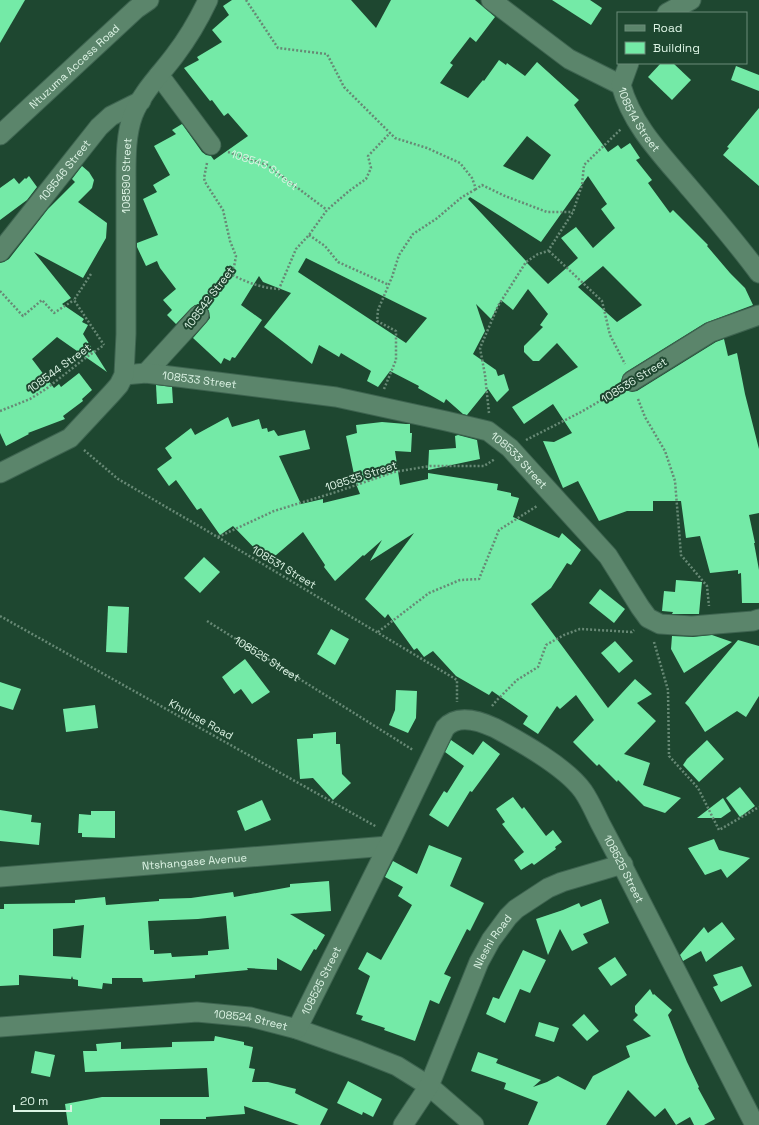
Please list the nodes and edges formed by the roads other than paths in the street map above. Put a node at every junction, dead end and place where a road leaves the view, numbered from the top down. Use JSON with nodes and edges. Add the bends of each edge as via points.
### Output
{"nodes":[{"id":1,"x":149,"y":0,"type":"edge"},
{"id":2,"x":208,"y":0,"type":"edge"},
{"id":3,"x":491,"y":0,"type":"edge"},
{"id":4,"x":691,"y":0,"type":"edge"},
{"id":5,"x":669,"y":12,"type":"edge"},
{"id":6,"x":629,"y":64,"type":"edge"},
{"id":7,"x":159,"y":75,"type":"junction"},
{"id":8,"x":621,"y":85,"type":"junction"},
{"id":9,"x":141,"y":100,"type":"junction"},
{"id":10,"x":0,"y":135,"type":"edge"},
{"id":11,"x":212,"y":145,"type":"road end"},
{"id":12,"x":0,"y":252,"type":"edge"},
{"id":13,"x":759,"y":273,"type":"edge"},
{"id":14,"x":199,"y":315,"type":"road end"},
{"id":15,"x":759,"y":315,"type":"edge"},
{"id":16,"x":146,"y":373,"type":"junction"},
{"id":17,"x":124,"y":375,"type":"junction"},
{"id":18,"x":632,"y":381,"type":"road end"},
{"id":19,"x":0,"y":473,"type":"edge"},
{"id":20,"x":759,"y":619,"type":"edge"},
{"id":21,"x":390,"y":841,"type":"junction"},
{"id":22,"x":623,"y":864,"type":"junction"},
{"id":23,"x":0,"y":877,"type":"edge"},
{"id":24,"x":0,"y":1027,"type":"edge"},
{"id":25,"x":297,"y":1029,"type":"junction"},
{"id":26,"x":429,"y":1086,"type":"junction"},
{"id":27,"x":403,"y":1125,"type":"edge"},
{"id":28,"x":474,"y":1125,"type":"edge"},
{"id":29,"x":754,"y":1125,"type":"edge"}],
"edges":[{"from":1,"to":10,"type":"street","name":"Ntuzuma Access Road","via":[[136,9]]},
{"from":2,"to":7,"type":"street","name":"108590 Street","via":[[176,55]]},
{"from":3,"to":8,"type":"street","name":"108514 Street","via":[[569,59]]},
{"from":4,"to":5,"type":"street"},
{"from":6,"to":8,"type":"street"},
{"from":7,"to":9,"type":"street","name":"108590 Street"},
{"from":7,"to":11,"type":"street"},
{"from":8,"to":13,"type":"street","name":"108514 Street","via":[[625,100],[649,141]]},
{"from":9,"to":12,"type":"street","name":"108546 Street","via":[[111,116],[99,127]]},
{"from":9,"to":17,"type":"street","name":"108590 Street","via":[[133,116],[126,153]]},
{"from":14,"to":16,"type":"street","name":"108542 Street"},
{"from":15,"to":18,"type":"street","name":"108536 Street","via":[[711,332]]},
{"from":16,"to":17,"type":"street"},
{"from":16,"to":20,"type":"street","name":"108533 Street","via":[[336,398],[488,431],[510,448],[608,556],[648,618],[660,624],[692,626]]},
{"from":17,"to":19,"type":"street","via":[[119,385],[70,438]]},
{"from":21,"to":22,"type":"street","name":"108525 Street","via":[[445,728],[450,722],[463,719],[482,722],[509,736],[572,779],[583,791]]},
{"from":21,"to":23,"type":"street","name":"Ntshangase Avenue"},
{"from":21,"to":25,"type":"street","name":"108525 Street"},
{"from":22,"to":26,"type":"street","name":"Nleshi Road","via":[[562,882],[531,898],[508,917],[479,962]]},
{"from":22,"to":29,"type":"street","name":"108525 Street"},
{"from":24,"to":25,"type":"street","name":"108524 Street","via":[[197,1012],[250,1017]]},
{"from":25,"to":26,"type":"street","name":"108524 Street","via":[[397,1066]]},
{"from":26,"to":27,"type":"street","name":"Nleshi Road"},
{"from":26,"to":28,"type":"street","name":"108524 Street"}]}
